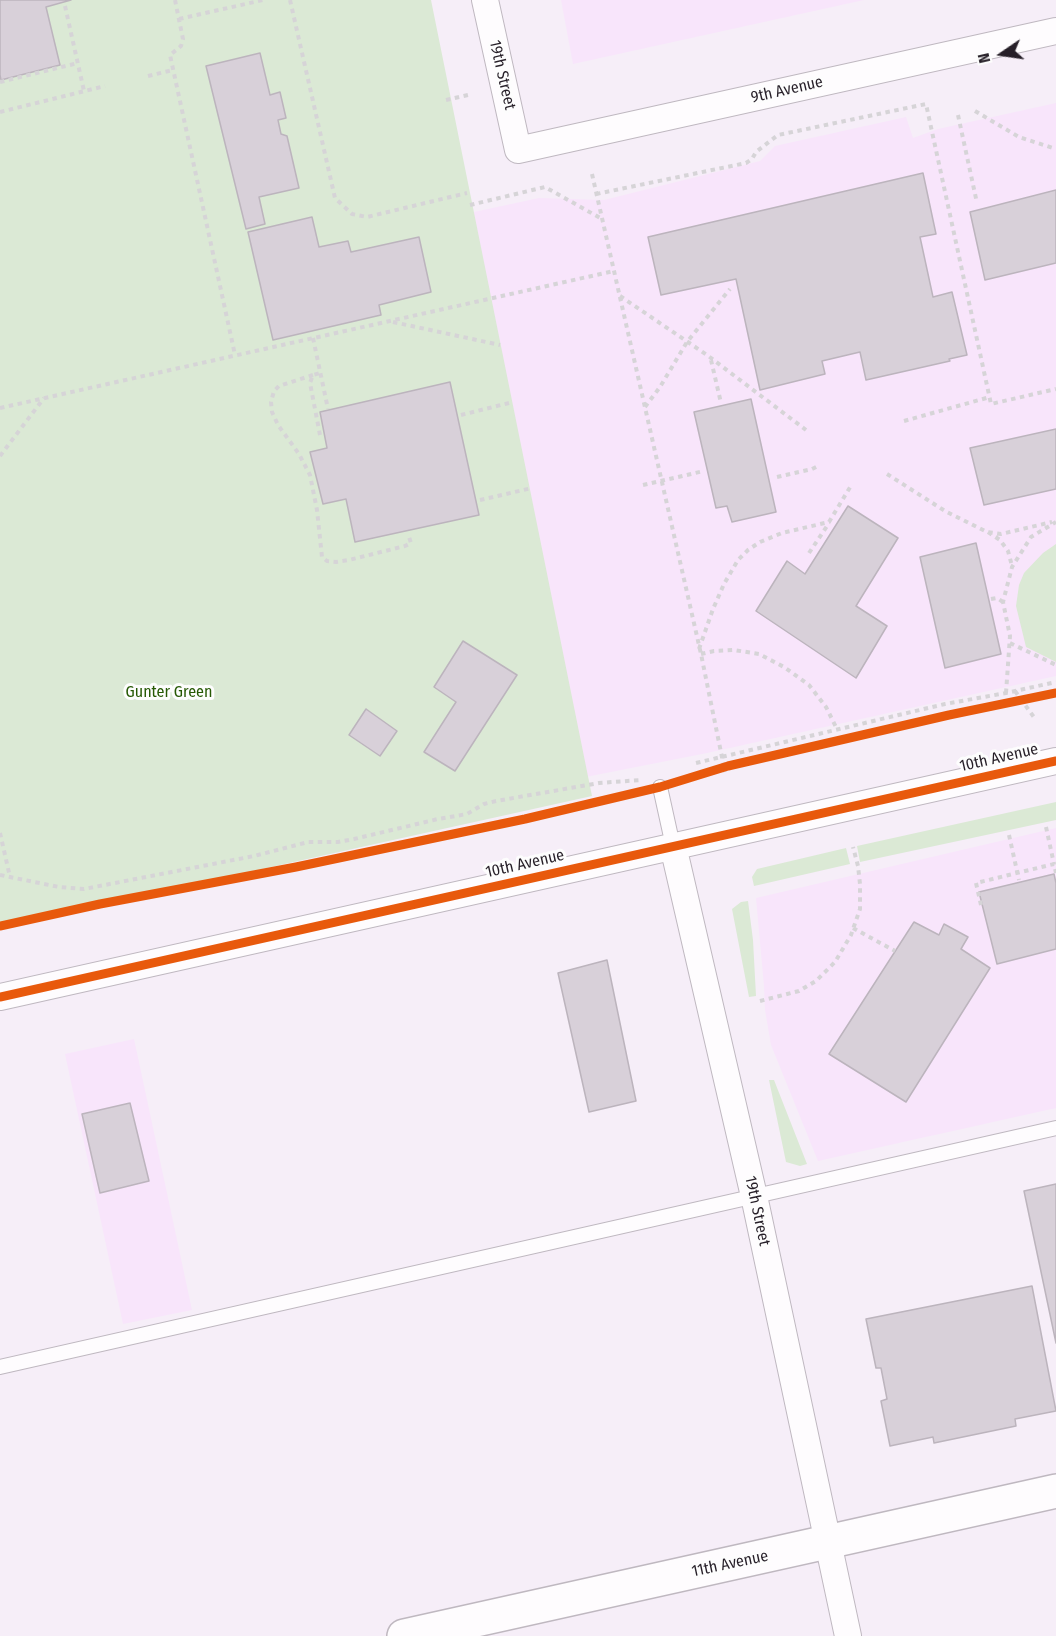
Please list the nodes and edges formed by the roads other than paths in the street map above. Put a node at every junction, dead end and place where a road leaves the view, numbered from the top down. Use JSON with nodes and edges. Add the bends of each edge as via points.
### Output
{"nodes":[{"id":1,"x":485,"y":0,"type":"edge"},
{"id":2,"x":1056,"y":30,"type":"edge"},
{"id":3,"x":518,"y":150,"type":"joint"},
{"id":4,"x":1056,"y":761,"type":"edge"},
{"id":5,"x":660,"y":787,"type":"dead end"},
{"id":6,"x":673,"y":846,"type":"junction"},
{"id":7,"x":0,"y":997,"type":"edge"},
{"id":8,"x":1056,"y":1128,"type":"edge"},
{"id":9,"x":754,"y":1196,"type":"junction"},
{"id":10,"x":0,"y":1367,"type":"edge"},
{"id":11,"x":1056,"y":1491,"type":"edge"},
{"id":12,"x":828,"y":1543,"type":"junction"},
{"id":13,"x":404,"y":1636,"type":"edge"},
{"id":14,"x":848,"y":1636,"type":"edge"}],
"edges":[{"from":1,"to":3,"type":"street","name":"19th Street"},
{"from":2,"to":3,"type":"street","name":"9th Avenue"},
{"from":4,"to":6,"type":"street","name":"10th Avenue"},
{"from":5,"to":6,"type":"lane","name":"19th Street"},
{"from":6,"to":7,"type":"street","name":"10th Avenue"},
{"from":6,"to":9,"type":"street","name":"19th Street"},
{"from":8,"to":9,"type":"lane"},
{"from":9,"to":10,"type":"lane"},
{"from":9,"to":12,"type":"street","name":"19th Street"},
{"from":11,"to":12,"type":"main road","name":"11th Avenue"},
{"from":12,"to":13,"type":"main road","name":"11th Avenue"},
{"from":12,"to":14,"type":"street","name":"19th Street"}]}
